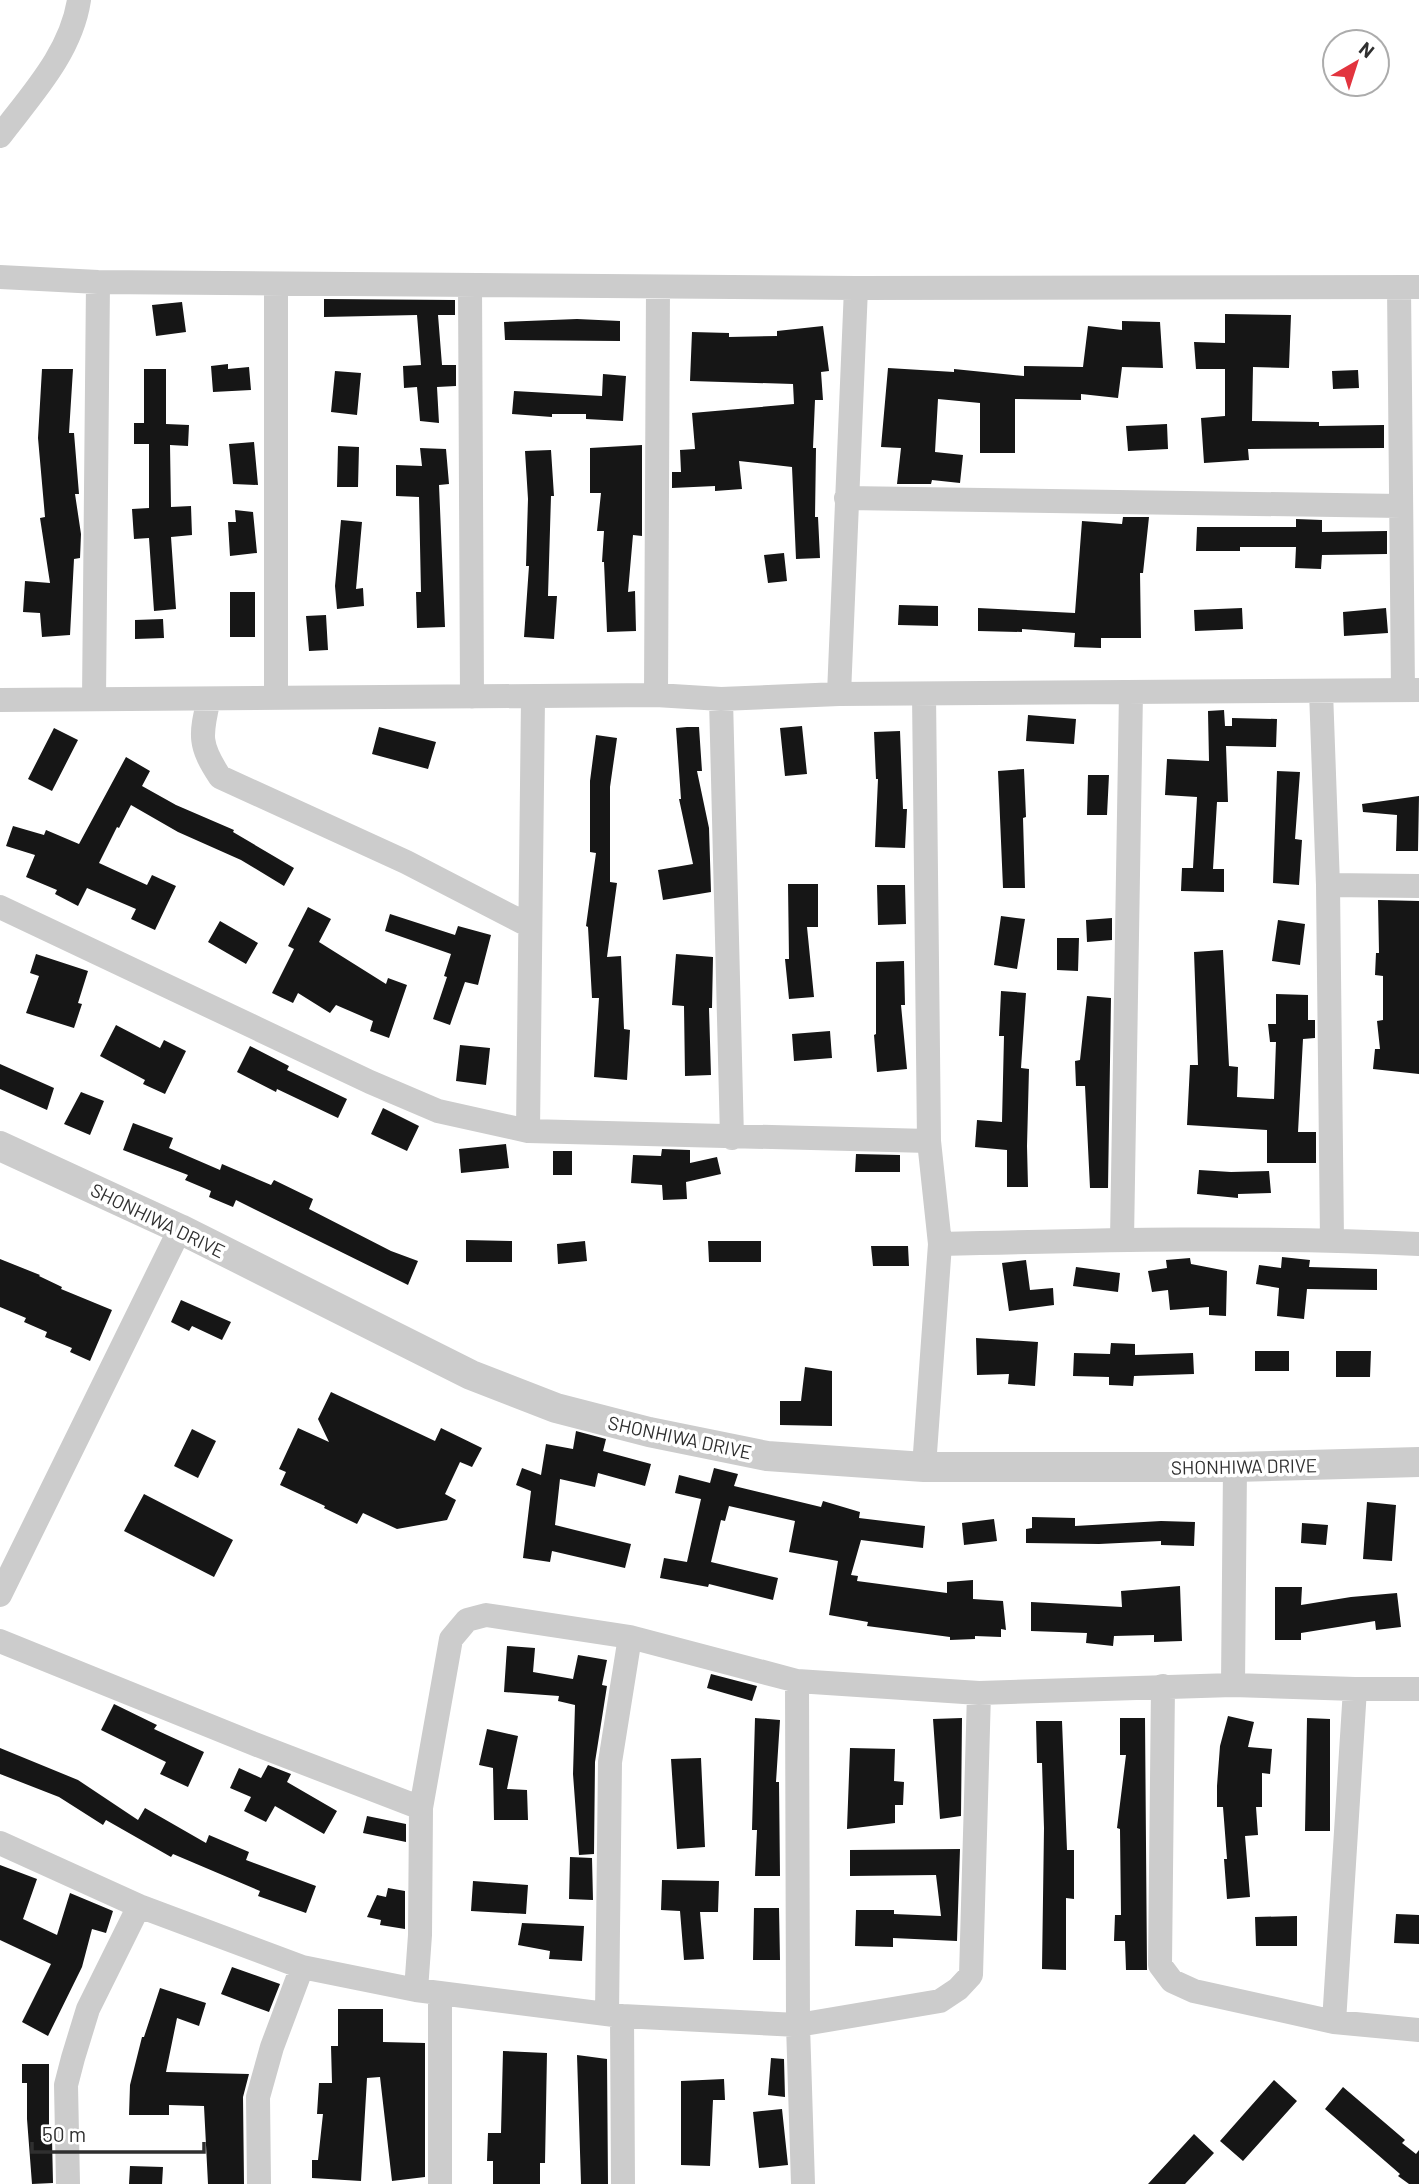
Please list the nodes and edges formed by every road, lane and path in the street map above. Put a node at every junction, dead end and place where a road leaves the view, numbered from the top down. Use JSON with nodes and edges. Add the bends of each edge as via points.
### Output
{"nodes":[{"id":1,"x":79,"y":0,"type":"edge"},
{"id":2,"x":0,"y":136,"type":"edge"},
{"id":3,"x":0,"y":278,"type":"edge"},
{"id":4,"x":98,"y":282,"type":"junction"},
{"id":5,"x":276,"y":284,"type":"junction"},
{"id":6,"x":470,"y":285,"type":"junction"},
{"id":7,"x":658,"y":286,"type":"junction"},
{"id":8,"x":1409,"y":287,"type":"edge"},
{"id":9,"x":856,"y":288,"type":"junction"},
{"id":10,"x":846,"y":498,"type":"junction"},
{"id":11,"x":1401,"y":506,"type":"junction"},
{"id":12,"x":1411,"y":690,"type":"edge"},
{"id":13,"x":1321,"y":691,"type":"junction"},
{"id":14,"x":1131,"y":692,"type":"junction"},
{"id":15,"x":839,"y":694,"type":"junction"},
{"id":16,"x":924,"y":694,"type":"junction"},
{"id":17,"x":656,"y":695,"type":"junction"},
{"id":18,"x":472,"y":697,"type":"junction"},
{"id":19,"x":276,"y":698,"type":"junction"},
{"id":20,"x":533,"y":698,"type":"junction"},
{"id":21,"x":94,"y":699,"type":"junction"},
{"id":22,"x":209,"y":699,"type":"junction"},
{"id":23,"x":721,"y":699,"type":"junction"},
{"id":24,"x":0,"y":700,"type":"edge"},
{"id":25,"x":1328,"y":884,"type":"junction"},
{"id":26,"x":1419,"y":886,"type":"edge"},
{"id":27,"x":0,"y":907,"type":"edge"},
{"id":28,"x":530,"y":926,"type":"junction"},
{"id":29,"x":528,"y":1131,"type":"junction"},
{"id":30,"x":732,"y":1138,"type":"junction"},
{"id":31,"x":929,"y":1141,"type":"junction"},
{"id":32,"x":0,"y":1146,"type":"edge"},
{"id":33,"x":180,"y":1229,"type":"junction"},
{"id":34,"x":1122,"y":1240,"type":"junction"},
{"id":35,"x":1332,"y":1240,"type":"junction"},
{"id":36,"x":940,"y":1244,"type":"junction"},
{"id":37,"x":1419,"y":1244,"type":"edge"},
{"id":38,"x":1419,"y":1462,"type":"edge"},
{"id":39,"x":924,"y":1467,"type":"junction"},
{"id":40,"x":1235,"y":1467,"type":"junction"},
{"id":41,"x":0,"y":1595,"type":"edge"},
{"id":42,"x":630,"y":1637,"type":"junction"},
{"id":43,"x":0,"y":1641,"type":"edge"},
{"id":44,"x":797,"y":1681,"type":"junction"},
{"id":45,"x":1233,"y":1685,"type":"junction"},
{"id":46,"x":1163,"y":1686,"type":"junction"},
{"id":47,"x":1355,"y":1689,"type":"junction"},
{"id":48,"x":1419,"y":1689,"type":"edge"},
{"id":49,"x":979,"y":1693,"type":"junction"},
{"id":50,"x":421,"y":1808,"type":"junction"},
{"id":51,"x":0,"y":1843,"type":"edge"},
{"id":52,"x":139,"y":1906,"type":"junction"},
{"id":53,"x":302,"y":1967,"type":"junction"},
{"id":54,"x":428,"y":1992,"type":"junction"},
{"id":55,"x":615,"y":2015,"type":"junction"},
{"id":56,"x":1334,"y":2022,"type":"junction"},
{"id":57,"x":798,"y":2025,"type":"junction"},
{"id":58,"x":1419,"y":2030,"type":"edge"},
{"id":59,"x":68,"y":2184,"type":"edge"},
{"id":60,"x":259,"y":2184,"type":"edge"},
{"id":61,"x":440,"y":2184,"type":"edge"},
{"id":62,"x":623,"y":2184,"type":"edge"},
{"id":63,"x":803,"y":2184,"type":"edge"}],
"edges":[{"from":1,"to":2,"type":"street","via":[[61,53]]},
{"from":3,"to":4,"type":"street"},
{"from":4,"to":5,"type":"street"},
{"from":4,"to":21,"type":"street"},
{"from":5,"to":6,"type":"street"},
{"from":5,"to":19,"type":"street"},
{"from":6,"to":7,"type":"street"},
{"from":6,"to":18,"type":"street"},
{"from":7,"to":9,"type":"street"},
{"from":7,"to":17,"type":"street"},
{"from":8,"to":9,"type":"street"},
{"from":8,"to":11,"type":"street"},
{"from":9,"to":10,"type":"street"},
{"from":10,"to":11,"type":"street"},
{"from":10,"to":15,"type":"street"},
{"from":11,"to":12,"type":"street"},
{"from":12,"to":13,"type":"street"},
{"from":13,"to":14,"type":"street"},
{"from":13,"to":25,"type":"street"},
{"from":14,"to":16,"type":"street"},
{"from":14,"to":34,"type":"street"},
{"from":15,"to":16,"type":"street"},
{"from":15,"to":23,"type":"street"},
{"from":16,"to":31,"type":"street"},
{"from":17,"to":20,"type":"street"},
{"from":17,"to":23,"type":"street"},
{"from":18,"to":19,"type":"street"},
{"from":18,"to":20,"type":"street"},
{"from":19,"to":22,"type":"street"},
{"from":20,"to":28,"type":"street"},
{"from":21,"to":22,"type":"street"},
{"from":21,"to":24,"type":"street"},
{"from":22,"to":28,"type":"street","via":[[202,728],[205,754],[220,777],[406,862]]},
{"from":23,"to":30,"type":"street"},
{"from":25,"to":26,"type":"street"},
{"from":25,"to":35,"type":"street"},
{"from":27,"to":29,"type":"street","via":[[427,1107]]},
{"from":28,"to":29,"type":"street"},
{"from":29,"to":30,"type":"street"},
{"from":30,"to":31,"type":"street"},
{"from":31,"to":36,"type":"street"},
{"from":32,"to":33,"type":"street","name":"SHONHIWA DRIVE"},
{"from":33,"to":39,"type":"street","name":"SHONHIWA DRIVE","via":[[471,1375],[556,1408],[768,1456]]},
{"from":33,"to":41,"type":"street"},
{"from":34,"to":35,"type":"street"},
{"from":34,"to":36,"type":"street"},
{"from":35,"to":37,"type":"street"},
{"from":36,"to":39,"type":"street"},
{"from":38,"to":40,"type":"street","name":"SHONHIWA DRIVE"},
{"from":39,"to":40,"type":"street","name":"SHONHIWA DRIVE"},
{"from":40,"to":45,"type":"street"},
{"from":42,"to":44,"type":"street"},
{"from":42,"to":50,"type":"street","via":[[486,1615],[467,1620],[451,1639]]},
{"from":42,"to":55,"type":"street","via":[[610,1762]]},
{"from":43,"to":50,"type":"street"},
{"from":44,"to":49,"type":"street"},
{"from":44,"to":57,"type":"street"},
{"from":45,"to":46,"type":"street"},
{"from":45,"to":47,"type":"street"},
{"from":46,"to":49,"type":"street"},
{"from":46,"to":56,"type":"street","via":[[1160,1965],[1172,1981],[1194,1991]]},
{"from":47,"to":48,"type":"street"},
{"from":47,"to":56,"type":"street"},
{"from":49,"to":57,"type":"street","via":[[971,1975],[940,2001]]},
{"from":50,"to":54,"type":"street","via":[[420,1935]]},
{"from":51,"to":52,"type":"street"},
{"from":52,"to":53,"type":"street"},
{"from":52,"to":59,"type":"street","via":[[88,2008],[66,2085]]},
{"from":53,"to":54,"type":"street"},
{"from":53,"to":60,"type":"street","via":[[258,2096]]},
{"from":54,"to":55,"type":"street"},
{"from":54,"to":61,"type":"street"},
{"from":55,"to":57,"type":"street"},
{"from":55,"to":62,"type":"street"},
{"from":56,"to":58,"type":"street"},
{"from":57,"to":63,"type":"street"}]}
